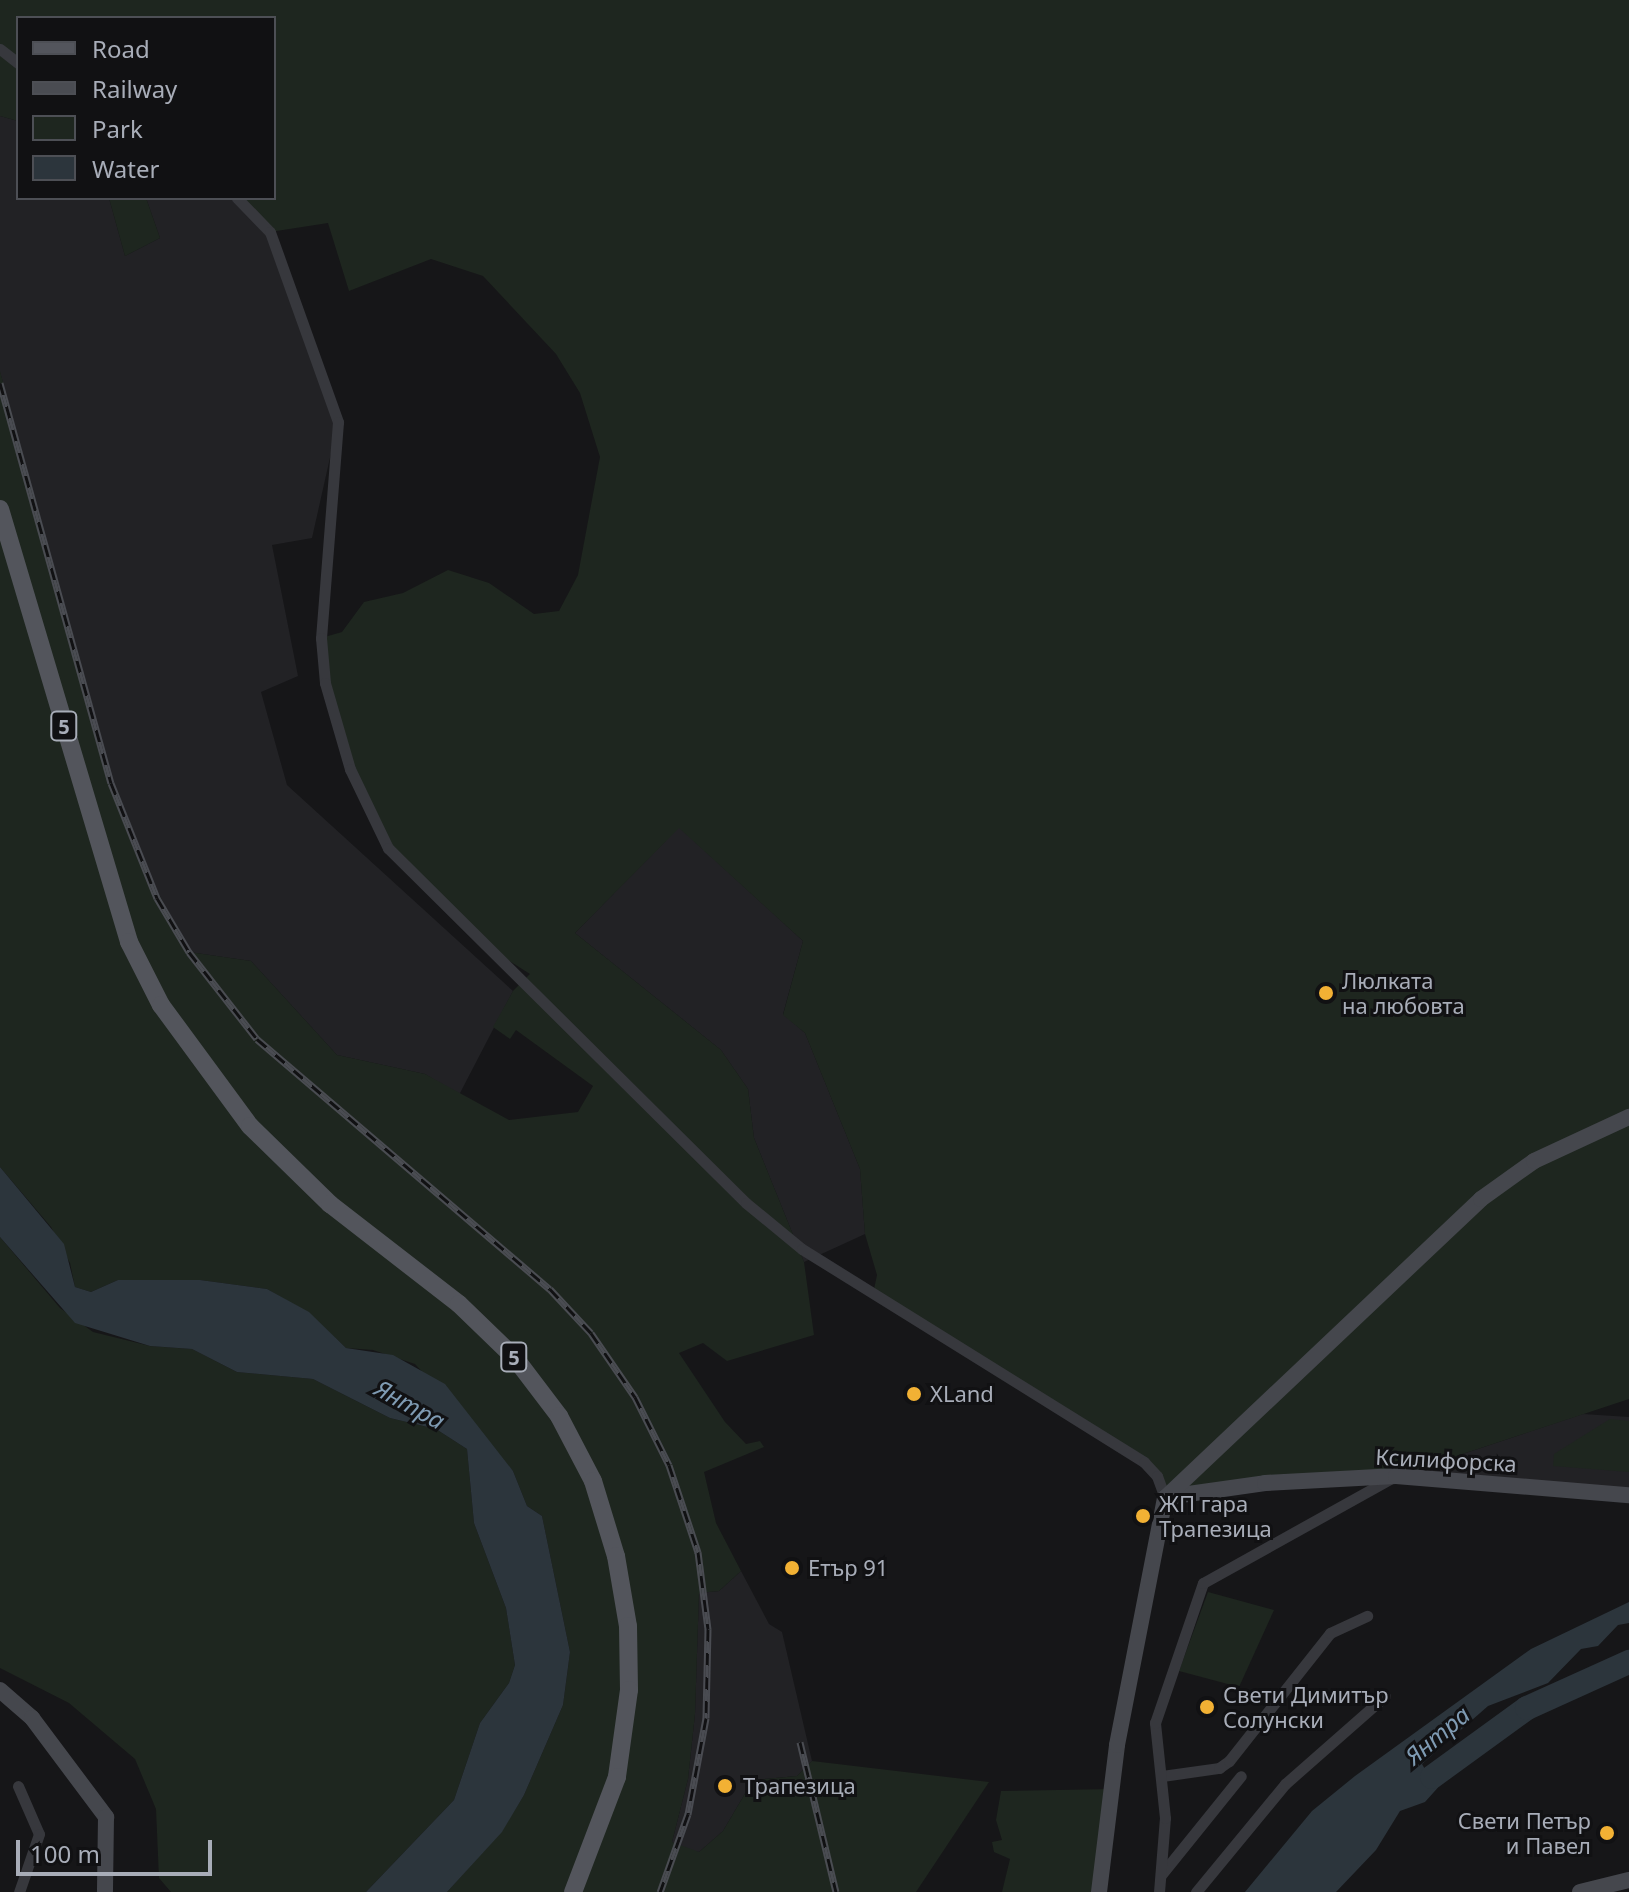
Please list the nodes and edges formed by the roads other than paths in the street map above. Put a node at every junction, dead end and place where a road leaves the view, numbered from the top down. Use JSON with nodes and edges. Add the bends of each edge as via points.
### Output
{"nodes":[{"id":1,"x":0,"y":49,"type":"edge"},
{"id":2,"x":16,"y":61,"type":"edge"},
{"id":3,"x":239,"y":200,"type":"edge"},
{"id":4,"x":0,"y":509,"type":"edge"},
{"id":5,"x":1629,"y":1117,"type":"edge"},
{"id":6,"x":1396,"y":1476,"type":"junction"},
{"id":7,"x":1629,"y":1495,"type":"edge"},
{"id":8,"x":1165,"y":1498,"type":"junction"},
{"id":9,"x":1367,"y":1616,"type":"dead end"},
{"id":10,"x":0,"y":1690,"type":"edge"},
{"id":11,"x":1385,"y":1696,"type":"dead end"},
{"id":12,"x":1162,"y":1776,"type":"junction"},
{"id":13,"x":1241,"y":1776,"type":"dead end"},
{"id":14,"x":18,"y":1786,"type":"dead end"},
{"id":15,"x":1161,"y":1876,"type":"junction"},
{"id":16,"x":1629,"y":1880,"type":"edge"},
{"id":17,"x":19,"y":1892,"type":"edge"},
{"id":18,"x":105,"y":1892,"type":"edge"},
{"id":19,"x":573,"y":1892,"type":"edge"},
{"id":20,"x":1099,"y":1892,"type":"edge"},
{"id":21,"x":1159,"y":1892,"type":"edge"},
{"id":22,"x":1196,"y":1892,"type":"edge"},
{"id":23,"x":1580,"y":1892,"type":"edge"}],
"edges":[{"from":1,"to":2,"type":"street"},
{"from":3,"to":8,"type":"street","via":[[270,232],[338,422],[321,638],[325,683],[350,769],[388,848],[746,1203],[802,1249],[1144,1462],[1157,1476]]},
{"from":4,"to":19,"type":"main road","number":"5","via":[[129,942],[161,1005],[250,1126],[330,1204],[459,1304],[515,1358],[559,1416],[593,1481],[616,1556],[628,1626],[629,1690],[617,1777]]},
{"from":5,"to":8,"type":"street","via":[[1534,1161],[1481,1199]]},
{"from":6,"to":7,"type":"street","name":"Ксилифорска"},
{"from":6,"to":8,"type":"street","name":"Ксилифорска","via":[[1265,1483]]},
{"from":6,"to":12,"type":"street","via":[[1203,1583],[1155,1723]]},
{"from":8,"to":20,"type":"street","via":[[1117,1745]]},
{"from":9,"to":12,"type":"street","via":[[1330,1633],[1229,1761],[1219,1768]]},
{"from":10,"to":18,"type":"street","via":[[32,1718],[106,1817]]},
{"from":11,"to":22,"type":"street","via":[[1285,1784]]},
{"from":12,"to":15,"type":"street"},
{"from":13,"to":15,"type":"street"},
{"from":14,"to":17,"type":"street","via":[[39,1834]]},
{"from":15,"to":21,"type":"street"},
{"from":16,"to":23,"type":"street"}]}
